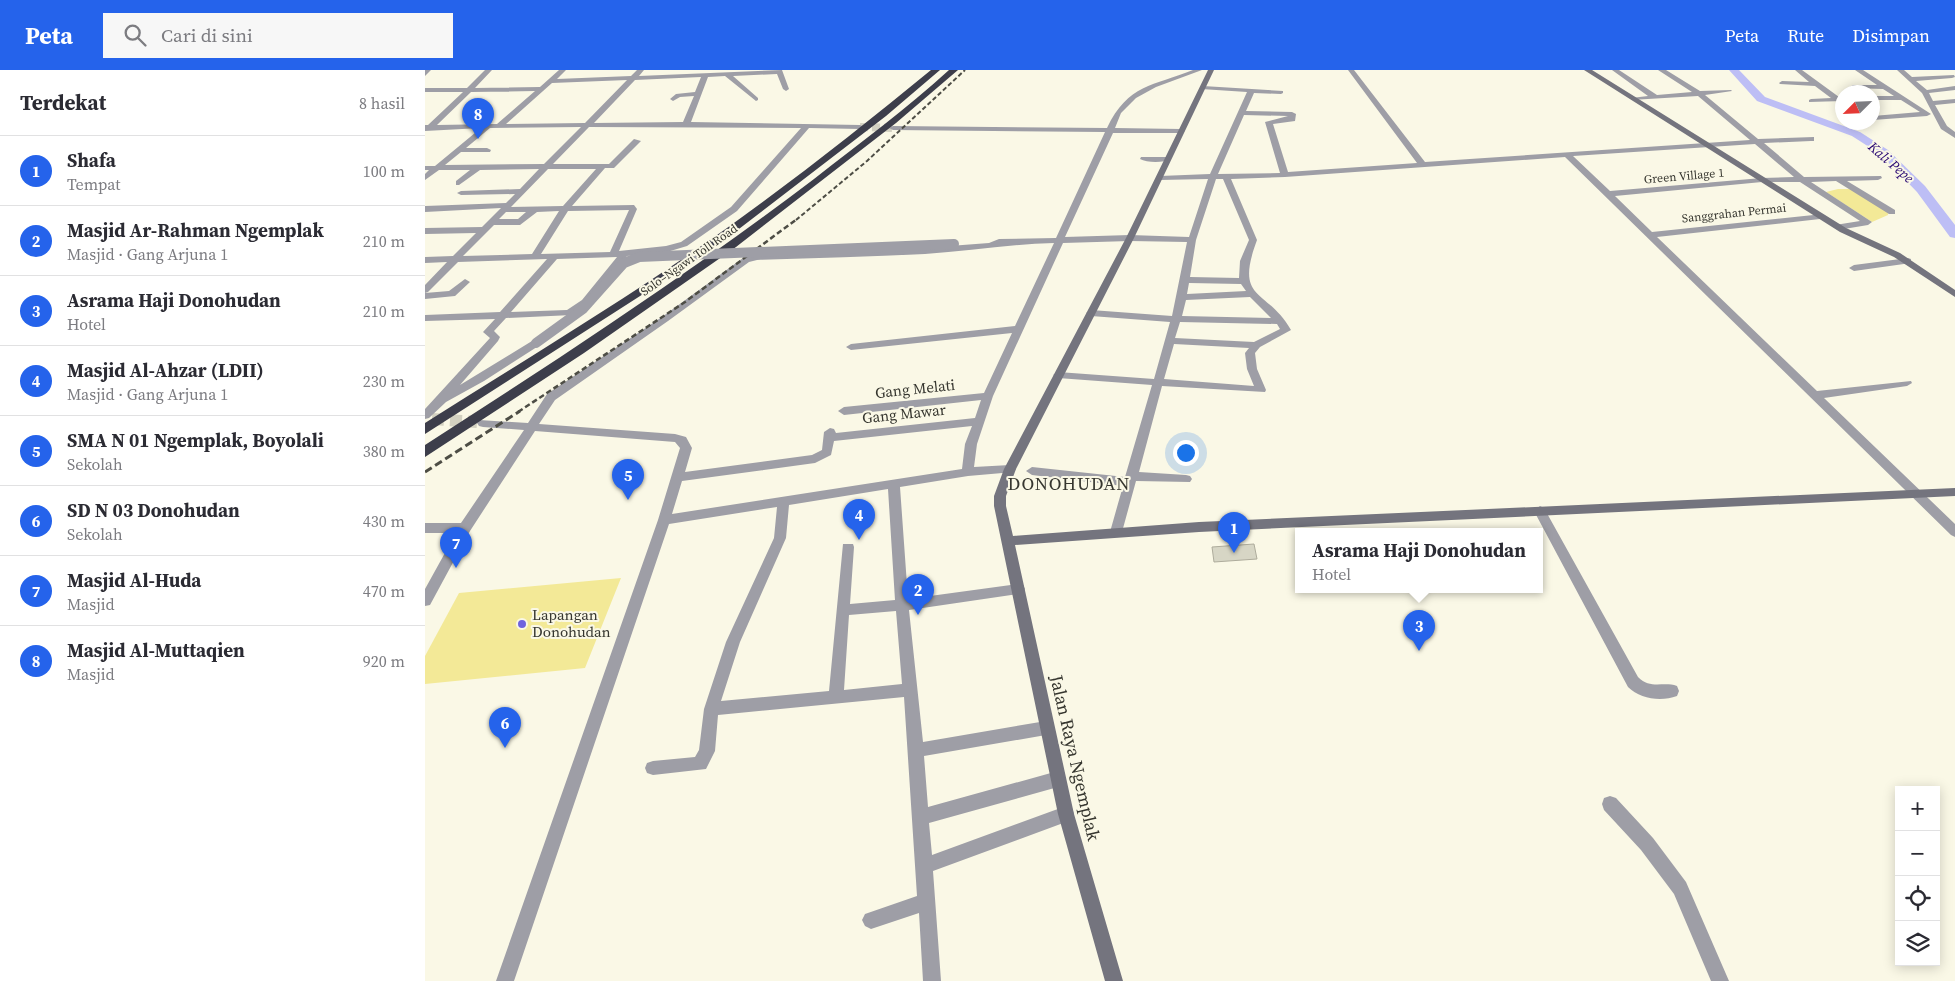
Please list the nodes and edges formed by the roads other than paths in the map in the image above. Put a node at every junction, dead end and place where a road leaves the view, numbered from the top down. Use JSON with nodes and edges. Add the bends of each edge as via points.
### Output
{"nodes":[{"id":1,"x":428,"y":70,"type":"edge"},
{"id":2,"x":489,"y":70,"type":"edge"},
{"id":3,"x":563,"y":70,"type":"edge"},
{"id":4,"x":641,"y":70,"type":"edge"},
{"id":5,"x":936,"y":70,"type":"edge"},
{"id":6,"x":953,"y":70,"type":"edge"},
{"id":7,"x":1199,"y":70,"type":"edge"},
{"id":8,"x":1211,"y":70,"type":"edge"},
{"id":9,"x":1351,"y":70,"type":"edge"},
{"id":10,"x":1587,"y":70,"type":"edge"},
{"id":11,"x":1615,"y":70,"type":"edge"},
{"id":12,"x":1661,"y":70,"type":"edge"},
{"id":13,"x":1798,"y":70,"type":"edge"},
{"id":14,"x":1858,"y":70,"type":"edge"},
{"id":15,"x":1900,"y":70,"type":"edge"},
{"id":16,"x":1940,"y":70,"type":"edge"},
{"id":17,"x":779,"y":71,"type":"edge"},
{"id":18,"x":729,"y":73,"type":"edge"},
{"id":19,"x":425,"y":74,"type":"edge"},
{"id":20,"x":705,"y":76,"type":"junction"},
{"id":21,"x":1954,"y":77,"type":"edge"},
{"id":22,"x":633,"y":78,"type":"junction"},
{"id":23,"x":1911,"y":80,"type":"junction"},
{"id":24,"x":552,"y":81,"type":"junction"},
{"id":25,"x":1874,"y":81,"type":"junction"},
{"id":26,"x":1782,"y":83,"type":"dead end"},
{"id":27,"x":1817,"y":84,"type":"junction"},
{"id":28,"x":1884,"y":87,"type":"junction"},
{"id":29,"x":1203,"y":88,"type":"junction"},
{"id":30,"x":1955,"y":88,"type":"edge"},
{"id":31,"x":470,"y":89,"type":"junction"},
{"id":32,"x":541,"y":89,"type":"junction"},
{"id":33,"x":786,"y":89,"type":"dead end"},
{"id":34,"x":425,"y":90,"type":"edge"},
{"id":35,"x":1251,"y":91,"type":"junction"},
{"id":36,"x":1729,"y":91,"type":"dead end"},
{"id":37,"x":1281,"y":92,"type":"dead end"},
{"id":38,"x":1925,"y":92,"type":"junction"},
{"id":39,"x":697,"y":94,"type":"junction"},
{"id":40,"x":1700,"y":94,"type":"junction"},
{"id":41,"x":1835,"y":96,"type":"edge"},
{"id":42,"x":1655,"y":97,"type":"junction"},
{"id":43,"x":1880,"y":98,"type":"edge"},
{"id":44,"x":1901,"y":98,"type":"junction"},
{"id":45,"x":673,"y":99,"type":"dead end"},
{"id":46,"x":756,"y":99,"type":"dead end"},
{"id":47,"x":1633,"y":99,"type":"junction"},
{"id":48,"x":1835,"y":99,"type":"edge"},
{"id":49,"x":1811,"y":101,"type":"dead end"},
{"id":50,"x":1955,"y":101,"type":"edge"},
{"id":51,"x":1880,"y":102,"type":"edge"},
{"id":52,"x":1942,"y":102,"type":"junction"},
{"id":53,"x":1664,"y":103,"type":"dead end"},
{"id":54,"x":1932,"y":103,"type":"junction"},
{"id":55,"x":1643,"y":106,"type":"junction"},
{"id":56,"x":1955,"y":109,"type":"edge"},
{"id":57,"x":1892,"y":110,"type":"dead end"},
{"id":58,"x":1242,"y":113,"type":"junction"},
{"id":59,"x":1926,"y":114,"type":"junction"},
{"id":60,"x":1937,"y":116,"type":"junction"},
{"id":61,"x":1880,"y":117,"type":"edge"},
{"id":62,"x":686,"y":125,"type":"junction"},
{"id":63,"x":588,"y":126,"type":"junction"},
{"id":64,"x":807,"y":126,"type":"junction"},
{"id":65,"x":1955,"y":126,"type":"edge"},
{"id":66,"x":487,"y":127,"type":"junction"},
{"id":67,"x":497,"y":127,"type":"junction"},
{"id":68,"x":859,"y":127,"type":"tunnel mouth"},
{"id":69,"x":1944,"y":127,"type":"junction"},
{"id":70,"x":427,"y":128,"type":"edge"},
{"id":71,"x":893,"y":128,"type":"tunnel mouth"},
{"id":72,"x":1110,"y":131,"type":"junction"},
{"id":73,"x":1181,"y":131,"type":"junction"},
{"id":74,"x":1955,"y":136,"type":"edge"},
{"id":75,"x":1811,"y":139,"type":"dead end"},
{"id":76,"x":637,"y":141,"type":"dead end"},
{"id":77,"x":1757,"y":142,"type":"junction"},
{"id":78,"x":1704,"y":144,"type":"junction"},
{"id":79,"x":459,"y":150,"type":"junction"},
{"id":80,"x":487,"y":150,"type":"dead end"},
{"id":81,"x":1567,"y":154,"type":"junction"},
{"id":82,"x":479,"y":155,"type":"dead end"},
{"id":83,"x":1143,"y":159,"type":"dead end"},
{"id":84,"x":1167,"y":159,"type":"junction"},
{"id":85,"x":1422,"y":164,"type":"junction"},
{"id":86,"x":603,"y":166,"type":"junction"},
{"id":87,"x":438,"y":167,"type":"junction"},
{"id":88,"x":467,"y":167,"type":"junction"},
{"id":89,"x":479,"y":167,"type":"junction"},
{"id":90,"x":546,"y":167,"type":"junction"},
{"id":91,"x":425,"y":168,"type":"edge"},
{"id":92,"x":1285,"y":174,"type":"junction"},
{"id":93,"x":1226,"y":176,"type":"junction"},
{"id":94,"x":1213,"y":177,"type":"junction"},
{"id":95,"x":425,"y":178,"type":"edge"},
{"id":96,"x":1160,"y":178,"type":"junction"},
{"id":97,"x":1800,"y":178,"type":"junction"},
{"id":98,"x":1837,"y":178,"type":"junction"},
{"id":99,"x":1878,"y":178,"type":"dead end"},
{"id":100,"x":1761,"y":180,"type":"junction"},
{"id":101,"x":459,"y":183,"type":"dead end"},
{"id":102,"x":523,"y":190,"type":"junction"},
{"id":103,"x":461,"y":193,"type":"dead end"},
{"id":104,"x":1609,"y":194,"type":"junction"},
{"id":105,"x":505,"y":208,"type":"junction"},
{"id":106,"x":425,"y":209,"type":"edge"},
{"id":107,"x":535,"y":209,"type":"junction"},
{"id":108,"x":565,"y":209,"type":"junction"},
{"id":109,"x":1892,"y":212,"type":"dead end"},
{"id":110,"x":1820,"y":216,"type":"junction"},
{"id":111,"x":491,"y":222,"type":"junction"},
{"id":112,"x":1838,"y":227,"type":"junction"},
{"id":113,"x":483,"y":230,"type":"junction"},
{"id":114,"x":425,"y":231,"type":"edge"},
{"id":115,"x":1650,"y":235,"type":"junction"},
{"id":116,"x":1130,"y":238,"type":"junction"},
{"id":117,"x":1062,"y":239,"type":"junction"},
{"id":118,"x":1192,"y":240,"type":"junction"},
{"id":119,"x":1007,"y":242,"type":"junction"},
{"id":120,"x":613,"y":254,"type":"junction"},
{"id":121,"x":624,"y":254,"type":"junction"},
{"id":122,"x":535,"y":256,"type":"junction"},
{"id":123,"x":555,"y":256,"type":"junction"},
{"id":124,"x":454,"y":259,"type":"junction"},
{"id":125,"x":425,"y":260,"type":"edge"},
{"id":126,"x":1908,"y":261,"type":"junction"},
{"id":127,"x":1854,"y":268,"type":"dead end"},
{"id":128,"x":1185,"y":280,"type":"junction"},
{"id":129,"x":1244,"y":281,"type":"junction"},
{"id":130,"x":465,"y":282,"type":"dead end"},
{"id":131,"x":425,"y":290,"type":"edge"},
{"id":132,"x":1252,"y":294,"type":"junction"},
{"id":133,"x":1955,"y":294,"type":"edge"},
{"id":134,"x":425,"y":296,"type":"edge"},
{"id":135,"x":1182,"y":297,"type":"junction"},
{"id":136,"x":1091,"y":312,"type":"junction"},
{"id":137,"x":505,"y":316,"type":"junction"},
{"id":138,"x":425,"y":318,"type":"edge"},
{"id":139,"x":1176,"y":320,"type":"junction"},
{"id":140,"x":1278,"y":321,"type":"junction"},
{"id":141,"x":1017,"y":330,"type":"junction"},
{"id":142,"x":1169,"y":341,"type":"junction"},
{"id":143,"x":1256,"y":345,"type":"junction"},
{"id":144,"x":851,"y":347,"type":"dead end"},
{"id":145,"x":1058,"y":376,"type":"junction"},
{"id":146,"x":1157,"y":383,"type":"junction"},
{"id":147,"x":1907,"y":383,"type":"dead end"},
{"id":148,"x":1817,"y":395,"type":"junction"},
{"id":149,"x":988,"y":396,"type":"junction"},
{"id":150,"x":442,"y":399,"type":"junction"},
{"id":151,"x":844,"y":411,"type":"dead end"},
{"id":152,"x":427,"y":418,"type":"edge"},
{"id":153,"x":979,"y":421,"type":"junction"},
{"id":154,"x":483,"y":423,"type":"tunnel mouth"},
{"id":155,"x":531,"y":426,"type":"junction"},
{"id":156,"x":425,"y":429,"type":"edge"},
{"id":157,"x":425,"y":452,"type":"edge"},
{"id":158,"x":1010,"y":469,"type":"junction"},
{"id":159,"x":968,"y":472,"type":"junction"},
{"id":160,"x":1032,"y":472,"type":"dead end"},
{"id":161,"x":678,"y":477,"type":"junction"},
{"id":162,"x":1129,"y":479,"type":"junction"},
{"id":163,"x":1186,"y":479,"type":"dead end"},
{"id":164,"x":894,"y":484,"type":"junction"},
{"id":165,"x":1955,"y":492,"type":"edge"},
{"id":166,"x":1917,"y":494,"type":"junction"},
{"id":167,"x":783,"y":503,"type":"junction"},
{"id":168,"x":1540,"y":511,"type":"junction"},
{"id":169,"x":664,"y":520,"type":"junction"},
{"id":170,"x":425,"y":528,"type":"edge"},
{"id":171,"x":465,"y":528,"type":"junction"},
{"id":172,"x":1116,"y":532,"type":"junction"},
{"id":173,"x":1955,"y":532,"type":"edge"},
{"id":174,"x":1008,"y":541,"type":"junction"},
{"id":175,"x":848,"y":547,"type":"dead end"},
{"id":176,"x":1018,"y":589,"type":"junction"},
{"id":177,"x":425,"y":601,"type":"edge"},
{"id":178,"x":902,"y":605,"type":"junction"},
{"id":179,"x":844,"y":610,"type":"junction"},
{"id":180,"x":909,"y":690,"type":"junction"},
{"id":181,"x":1672,"y":691,"type":"dead end"},
{"id":182,"x":836,"y":697,"type":"junction"},
{"id":183,"x":711,"y":708,"type":"junction"},
{"id":184,"x":1046,"y":728,"type":"junction"},
{"id":185,"x":917,"y":750,"type":"junction"},
{"id":186,"x":653,"y":768,"type":"dead end"},
{"id":187,"x":1058,"y":779,"type":"junction"},
{"id":188,"x":1610,"y":804,"type":"dead end"},
{"id":189,"x":1066,"y":814,"type":"junction"},
{"id":190,"x":921,"y":817,"type":"junction"},
{"id":191,"x":924,"y":866,"type":"junction"},
{"id":192,"x":927,"y":901,"type":"junction"},
{"id":193,"x":871,"y":920,"type":"dead end"},
{"id":194,"x":505,"y":981,"type":"edge"},
{"id":195,"x":932,"y":981,"type":"edge"},
{"id":196,"x":1114,"y":981,"type":"edge"},
{"id":197,"x":1720,"y":981,"type":"edge"}],
"edges":[{"from":1,"to":19,"type":"street"},
{"from":2,"to":31,"type":"street"},
{"from":3,"to":24,"type":"street"},
{"from":4,"to":22,"type":"street"},
{"from":5,"to":156,"type":"highway","name":"Solo–Ngawi Toll Road","via":[[731,230]]},
{"from":6,"to":157,"type":"highway","name":"Solo–Ngawi Toll Road","via":[[900,116],[751,233]]},
{"from":7,"to":72,"type":"street","via":[[1128,99]]},
{"from":8,"to":29,"type":"main road","name":"Jalan Raya Ngemplak"},
{"from":9,"to":85,"type":"street"},
{"from":10,"to":47,"type":"main road"},
{"from":11,"to":42,"type":"street"},
{"from":12,"to":40,"type":"street"},
{"from":13,"to":27,"type":"street"},
{"from":14,"to":25,"type":"street"},
{"from":15,"to":23,"type":"street"},
{"from":16,"to":21,"type":"street"},
{"from":17,"to":18,"type":"street"},
{"from":17,"to":33,"type":"street"},
{"from":18,"to":20,"type":"street"},
{"from":18,"to":46,"type":"street"},
{"from":20,"to":22,"type":"street"},
{"from":20,"to":39,"type":"street"},
{"from":21,"to":23,"type":"street"},
{"from":22,"to":24,"type":"street"},
{"from":22,"to":63,"type":"street"},
{"from":23,"to":38,"type":"street"},
{"from":24,"to":32,"type":"street"},
{"from":25,"to":28,"type":"street"},
{"from":25,"to":28,"type":"street","via":[[1855,84]]},
{"from":26,"to":27,"type":"street"},
{"from":27,"to":41,"type":"street"},
{"from":28,"to":44,"type":"street"},
{"from":29,"to":35,"type":"street"},
{"from":29,"to":73,"type":"main road","name":"Jalan Raya Ngemplak"},
{"from":30,"to":38,"type":"street"},
{"from":31,"to":32,"type":"street"},
{"from":31,"to":34,"type":"street"},
{"from":31,"to":70,"type":"street"},
{"from":32,"to":67,"type":"street"},
{"from":35,"to":37,"type":"street"},
{"from":35,"to":58,"type":"street"},
{"from":36,"to":40,"type":"street"},
{"from":38,"to":54,"type":"street"},
{"from":39,"to":45,"type":"street","via":[[679,95]]},
{"from":39,"to":62,"type":"street"},
{"from":40,"to":42,"type":"street"},
{"from":40,"to":77,"type":"street"},
{"from":42,"to":47,"type":"street"},
{"from":43,"to":44,"type":"street"},
{"from":44,"to":59,"type":"street"},
{"from":47,"to":55,"type":"main road"},
{"from":48,"to":49,"type":"street"},
{"from":50,"to":52,"type":"street"},
{"from":51,"to":57,"type":"street"},
{"from":52,"to":54,"type":"street"},
{"from":52,"to":56,"type":"street"},
{"from":53,"to":55,"type":"street"},
{"from":54,"to":60,"type":"street"},
{"from":55,"to":78,"type":"main road"},
{"from":58,"to":92,"type":"street","via":[[1291,114],[1292,119],[1269,122]]},
{"from":58,"to":94,"type":"street"},
{"from":59,"to":60,"type":"street"},
{"from":59,"to":61,"type":"street"},
{"from":60,"to":69,"type":"street"},
{"from":62,"to":63,"type":"street"},
{"from":62,"to":64,"type":"street"},
{"from":63,"to":67,"type":"street"},
{"from":63,"to":90,"type":"street"},
{"from":64,"to":68,"type":"street"},
{"from":64,"to":121,"type":"street","via":[[738,204],[712,225],[684,244]]},
{"from":65,"to":69,"type":"street"},
{"from":66,"to":67,"type":"street"},
{"from":66,"to":70,"type":"street"},
{"from":66,"to":79,"type":"street"},
{"from":69,"to":74,"type":"street"},
{"from":71,"to":72,"type":"street"},
{"from":72,"to":73,"type":"street"},
{"from":72,"to":117,"type":"street"},
{"from":73,"to":84,"type":"main road","name":"Jalan Raya Ngemplak"},
{"from":75,"to":77,"type":"street"},
{"from":76,"to":86,"type":"street","via":[[613,165]]},
{"from":77,"to":78,"type":"street"},
{"from":77,"to":97,"type":"street"},
{"from":78,"to":81,"type":"street"},
{"from":78,"to":100,"type":"main road"},
{"from":79,"to":80,"type":"street"},
{"from":79,"to":87,"type":"street"},
{"from":81,"to":85,"type":"street"},
{"from":81,"to":104,"type":"street"},
{"from":82,"to":88,"type":"street"},
{"from":83,"to":84,"type":"street"},
{"from":84,"to":96,"type":"main road","name":"Jalan Raya Ngemplak"},
{"from":85,"to":92,"type":"street"},
{"from":86,"to":90,"type":"street"},
{"from":86,"to":108,"type":"street"},
{"from":87,"to":88,"type":"street"},
{"from":87,"to":91,"type":"street"},
{"from":87,"to":95,"type":"street"},
{"from":88,"to":89,"type":"street"},
{"from":89,"to":90,"type":"street"},
{"from":89,"to":101,"type":"street"},
{"from":90,"to":102,"type":"street"},
{"from":92,"to":93,"type":"street"},
{"from":93,"to":94,"type":"street"},
{"from":93,"to":129,"type":"street","via":[[1253,240],[1245,261]]},
{"from":94,"to":96,"type":"street"},
{"from":94,"to":118,"type":"street"},
{"from":96,"to":116,"type":"main road","name":"Jalan Raya Ngemplak"},
{"from":97,"to":98,"type":"street","name":"Green Village 1"},
{"from":97,"to":100,"type":"street","name":"Green Village 1"},
{"from":97,"to":112,"type":"street","via":[[1868,222]]},
{"from":98,"to":99,"type":"street","name":"Green Village 1"},
{"from":98,"to":109,"type":"street"},
{"from":100,"to":104,"type":"street","name":"Green Village 1"},
{"from":100,"to":110,"type":"main road"},
{"from":102,"to":103,"type":"street"},
{"from":102,"to":105,"type":"street"},
{"from":104,"to":115,"type":"street"},
{"from":105,"to":106,"type":"street"},
{"from":105,"to":107,"type":"street"},
{"from":105,"to":111,"type":"street"},
{"from":107,"to":108,"type":"street"},
{"from":107,"to":111,"type":"street","via":[[522,222]]},
{"from":108,"to":120,"type":"street","via":[[631,207],[633,210]]},
{"from":108,"to":122,"type":"street"},
{"from":110,"to":112,"type":"main road"},
{"from":110,"to":115,"type":"street","name":"Sanggrahan Permai"},
{"from":111,"to":113,"type":"street"},
{"from":112,"to":126,"type":"main road"},
{"from":113,"to":114,"type":"street"},
{"from":113,"to":124,"type":"street"},
{"from":115,"to":148,"type":"street"},
{"from":116,"to":117,"type":"street"},
{"from":116,"to":118,"type":"street"},
{"from":116,"to":136,"type":"main road","name":"Jalan Raya Ngemplak"},
{"from":117,"to":119,"type":"street"},
{"from":117,"to":141,"type":"street"},
{"from":118,"to":128,"type":"street"},
{"from":119,"to":150,"type":"street","bridge":true,"via":[[639,257],[624,263],[583,309],[536,343],[481,379]]},
{"from":119,"to":155,"type":"street","via":[[923,251],[749,259],[665,320],[556,392]]},
{"from":120,"to":121,"type":"street"},
{"from":120,"to":123,"type":"street"},
{"from":121,"to":137,"type":"street","via":[[575,310],[558,315]]},
{"from":122,"to":123,"type":"street"},
{"from":122,"to":124,"type":"street"},
{"from":123,"to":137,"type":"street"},
{"from":124,"to":125,"type":"street"},
{"from":124,"to":131,"type":"street"},
{"from":126,"to":127,"type":"street"},
{"from":126,"to":133,"type":"main road"},
{"from":128,"to":129,"type":"street"},
{"from":128,"to":135,"type":"street"},
{"from":129,"to":132,"type":"street"},
{"from":130,"to":134,"type":"street","via":[[452,294]]},
{"from":132,"to":135,"type":"street"},
{"from":132,"to":140,"type":"street"},
{"from":135,"to":139,"type":"street"},
{"from":136,"to":139,"type":"street"},
{"from":136,"to":145,"type":"main road","name":"Jalan Raya Ngemplak"},
{"from":137,"to":138,"type":"street"},
{"from":137,"to":150,"type":"street","via":[[488,332],[494,339]]},
{"from":139,"to":140,"type":"street"},
{"from":139,"to":142,"type":"street"},
{"from":140,"to":143,"type":"street","via":[[1284,325],[1285,332]]},
{"from":141,"to":144,"type":"street"},
{"from":141,"to":149,"type":"street"},
{"from":142,"to":143,"type":"street"},
{"from":142,"to":146,"type":"street"},
{"from":143,"to":146,"type":"street","via":[[1249,361],[1261,390]]},
{"from":145,"to":146,"type":"street"},
{"from":145,"to":158,"type":"main road","name":"Jalan Raya Ngemplak"},
{"from":146,"to":162,"type":"street"},
{"from":147,"to":148,"type":"street"},
{"from":148,"to":166,"type":"street"},
{"from":149,"to":151,"type":"street","name":"Gang Melati"},
{"from":149,"to":153,"type":"street"},
{"from":150,"to":152,"type":"street"},
{"from":153,"to":159,"type":"street","via":[[971,444]]},
{"from":153,"to":161,"type":"street","name":"Gang Mawar","via":[[831,435],[827,452],[815,459]]},
{"from":154,"to":155,"type":"street"},
{"from":155,"to":161,"type":"street","via":[[683,440],[687,448]]},
{"from":155,"to":171,"type":"street"},
{"from":158,"to":159,"type":"street"},
{"from":158,"to":174,"type":"main road","name":"Jalan Raya Ngemplak","via":[[1000,496]]},
{"from":159,"to":164,"type":"street"},
{"from":160,"to":162,"type":"street"},
{"from":161,"to":169,"type":"street"},
{"from":162,"to":163,"type":"street"},
{"from":162,"to":172,"type":"street"},
{"from":164,"to":167,"type":"street"},
{"from":164,"to":178,"type":"street"},
{"from":165,"to":166,"type":"main road"},
{"from":166,"to":168,"type":"main road"},
{"from":166,"to":173,"type":"street"},
{"from":167,"to":169,"type":"street"},
{"from":167,"to":183,"type":"street","via":[[780,538],[733,642]]},
{"from":168,"to":172,"type":"main road"},
{"from":168,"to":181,"type":"street","via":[[1633,682],[1639,689],[1651,693]]},
{"from":169,"to":194,"type":"street"},
{"from":170,"to":171,"type":"street"},
{"from":171,"to":177,"type":"street"},
{"from":172,"to":174,"type":"main road"},
{"from":174,"to":176,"type":"main road","name":"Jalan Raya Ngemplak"},
{"from":175,"to":179,"type":"street"},
{"from":176,"to":178,"type":"street"},
{"from":176,"to":184,"type":"main road","name":"Jalan Raya Ngemplak"},
{"from":178,"to":179,"type":"street"},
{"from":178,"to":180,"type":"street"},
{"from":179,"to":182,"type":"street"},
{"from":180,"to":182,"type":"street"},
{"from":180,"to":185,"type":"street"},
{"from":182,"to":183,"type":"street"},
{"from":183,"to":186,"type":"street","via":[[707,751],[700,764]]},
{"from":184,"to":185,"type":"street"},
{"from":184,"to":187,"type":"main road","name":"Jalan Raya Ngemplak"},
{"from":185,"to":190,"type":"street"},
{"from":187,"to":189,"type":"main road","name":"Jalan Raya Ngemplak"},
{"from":187,"to":190,"type":"street"},
{"from":188,"to":197,"type":"street","via":[[1647,844],[1680,888]]},
{"from":189,"to":191,"type":"street"},
{"from":189,"to":196,"type":"main road","name":"Jalan Raya Ngemplak"},
{"from":190,"to":191,"type":"street"},
{"from":191,"to":192,"type":"street"},
{"from":192,"to":193,"type":"street"},
{"from":192,"to":195,"type":"street"}]}
